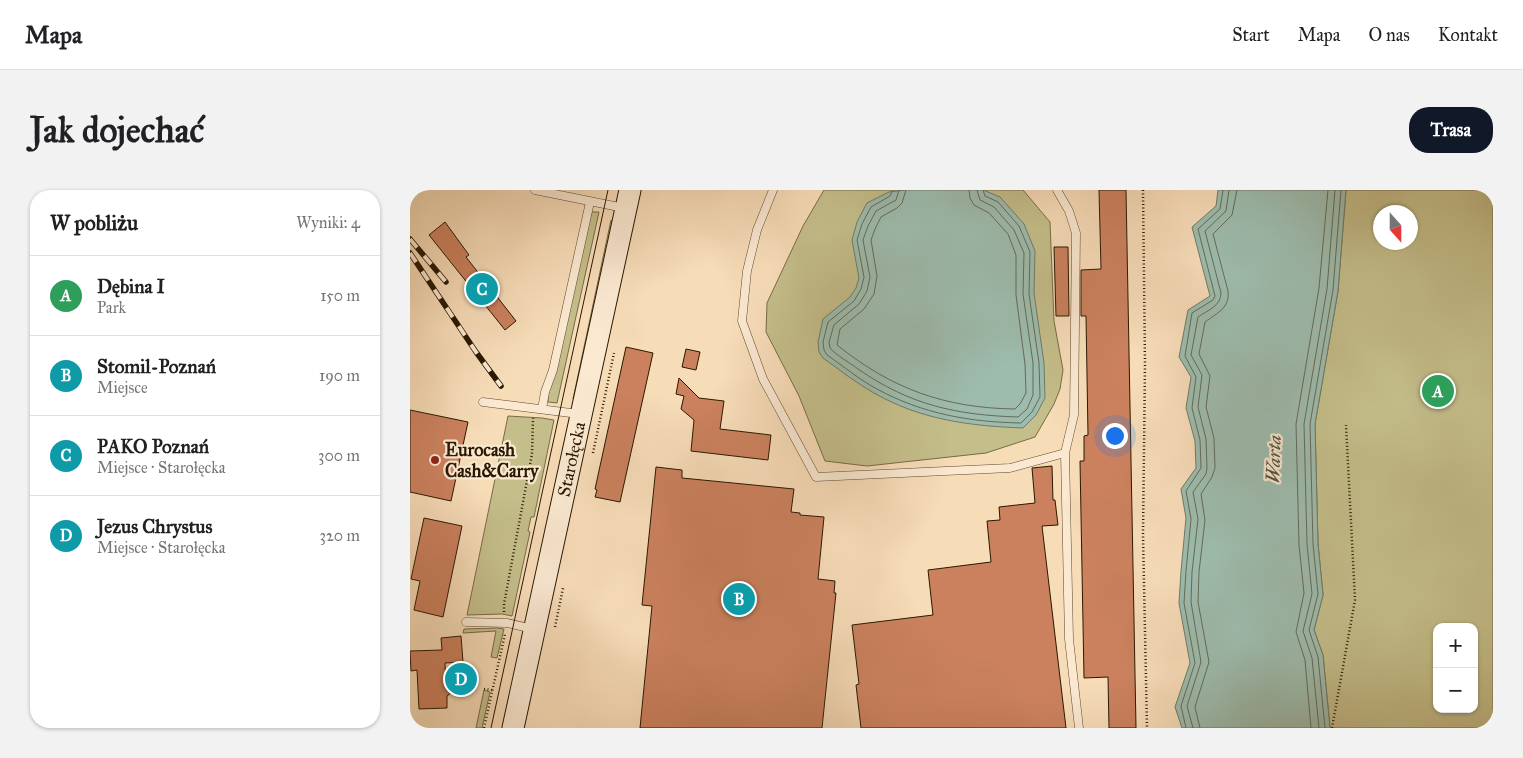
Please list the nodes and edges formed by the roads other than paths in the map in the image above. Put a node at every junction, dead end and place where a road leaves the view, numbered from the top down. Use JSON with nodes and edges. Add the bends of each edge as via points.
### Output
{"nodes":[{"id":1,"x":535,"y":190,"type":"edge"},
{"id":2,"x":773,"y":190,"type":"edge"},
{"id":3,"x":1057,"y":190,"type":"edge"},
{"id":4,"x":628,"y":199,"type":"edge"},
{"id":5,"x":590,"y":202,"type":"junction"},
{"id":6,"x":484,"y":402,"type":"dead end"},
{"id":7,"x":538,"y":408,"type":"junction"},
{"id":8,"x":581,"y":415,"type":"junction"},
{"id":9,"x":1065,"y":453,"type":"junction"},
{"id":10,"x":466,"y":622,"type":"dead end"},
{"id":11,"x":535,"y":629,"type":"junction"},
{"id":12,"x":513,"y":728,"type":"edge"},
{"id":13,"x":1079,"y":728,"type":"edge"}],
"edges":[{"from":1,"to":5,"type":"lane"},
{"from":2,"to":9,"type":"lane","via":[[757,230],[747,271],[742,322],[763,379],[816,476],[1010,468]]},
{"from":3,"to":9,"type":"lane","via":[[1076,232],[1074,415]]},
{"from":4,"to":5,"type":"lane"},
{"from":4,"to":8,"type":"street","name":"Starołęcka"},
{"from":5,"to":7,"type":"lane","via":[[553,370]]},
{"from":6,"to":7,"type":"lane"},
{"from":7,"to":8,"type":"lane"},
{"from":8,"to":11,"type":"street","name":"Starołęcka"},
{"from":9,"to":13,"type":"lane","via":[[1069,639]]},
{"from":10,"to":11,"type":"lane","via":[[507,623]]},
{"from":11,"to":12,"type":"street","name":"Starołęcka"}]}
